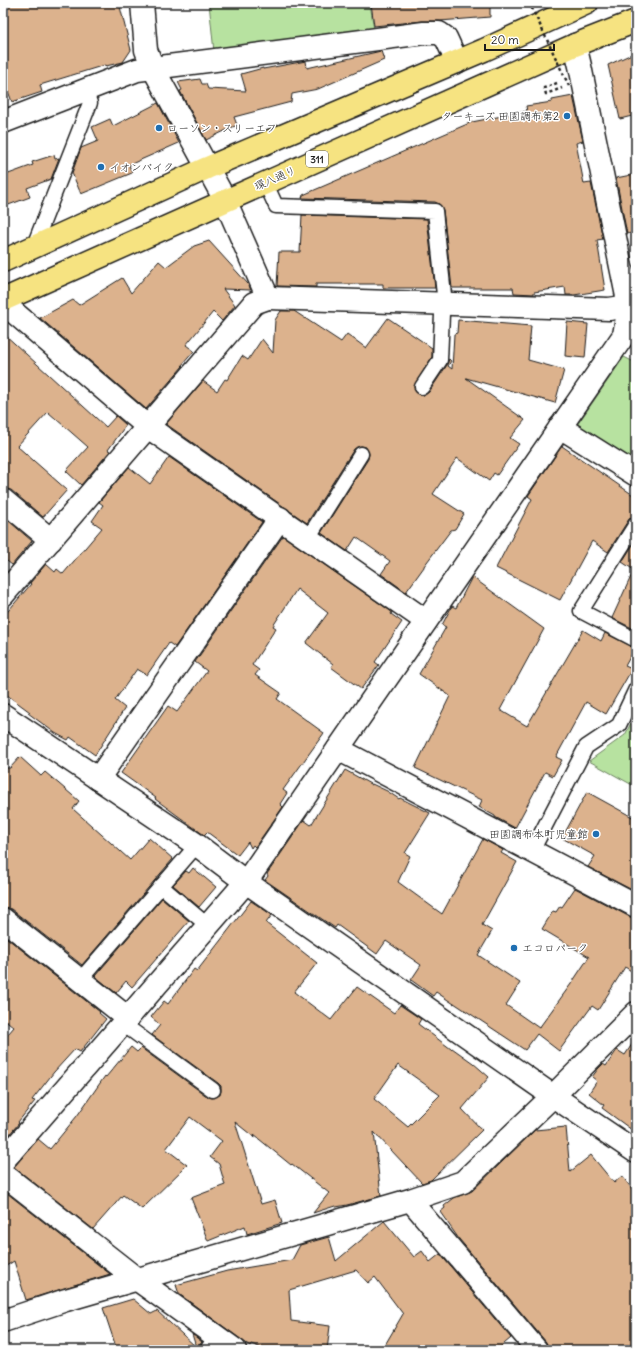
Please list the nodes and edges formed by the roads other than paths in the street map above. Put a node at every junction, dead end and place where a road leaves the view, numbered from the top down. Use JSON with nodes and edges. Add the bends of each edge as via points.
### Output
{"nodes":[{"id":1,"x":142,"y":3,"type":"edge"},
{"id":2,"x":587,"y":3,"type":"edge"},
{"id":3,"x":555,"y":10,"type":"edge"},
{"id":4,"x":634,"y":22,"type":"edge"},
{"id":5,"x":575,"y":45,"type":"junction"},
{"id":6,"x":457,"y":62,"type":"junction"},
{"id":7,"x":153,"y":68,"type":"junction"},
{"id":8,"x":85,"y":90,"type":"junction"},
{"id":9,"x":3,"y":122,"type":"edge"},
{"id":10,"x":207,"y":168,"type":"junction"},
{"id":11,"x":265,"y":182,"type":"junction"},
{"id":12,"x":225,"y":200,"type":"junction"},
{"id":13,"x":33,"y":248,"type":"junction"},
{"id":14,"x":3,"y":261,"type":"edge"},
{"id":15,"x":268,"y":298,"type":"junction"},
{"id":16,"x":3,"y":300,"type":"edge"},
{"id":17,"x":3,"y":303,"type":"edge"},
{"id":18,"x":445,"y":304,"type":"junction"},
{"id":19,"x":633,"y":306,"type":"edge"},
{"id":20,"x":422,"y":387,"type":"dead end"},
{"id":21,"x":148,"y":427,"type":"junction"},
{"id":22,"x":560,"y":427,"type":"junction"},
{"id":23,"x":361,"y":454,"type":"dead end"},
{"id":24,"x":636,"y":475,"type":"edge"},
{"id":25,"x":3,"y":500,"type":"edge"},
{"id":26,"x":280,"y":518,"type":"junction"},
{"id":27,"x":636,"y":524,"type":"edge"},
{"id":28,"x":308,"y":538,"type":"junction"},
{"id":29,"x":50,"y":540,"type":"junction"},
{"id":30,"x":3,"y":595,"type":"edge"},
{"id":31,"x":426,"y":621,"type":"junction"},
{"id":32,"x":636,"y":640,"type":"edge"},
{"id":33,"x":636,"y":689,"type":"edge"},
{"id":34,"x":3,"y":715,"type":"edge"},
{"id":35,"x":338,"y":749,"type":"junction"},
{"id":36,"x":98,"y":779,"type":"junction"},
{"id":37,"x":197,"y":845,"type":"junction"},
{"id":38,"x":532,"y":851,"type":"junction"},
{"id":39,"x":246,"y":882,"type":"junction"},
{"id":40,"x":161,"y":886,"type":"junction"},
{"id":41,"x":636,"y":906,"type":"edge"},
{"id":42,"x":3,"y":919,"type":"edge"},
{"id":43,"x":207,"y":925,"type":"junction"},
{"id":44,"x":80,"y":980,"type":"junction"},
{"id":45,"x":636,"y":1013,"type":"edge"},
{"id":46,"x":125,"y":1021,"type":"junction"},
{"id":47,"x":213,"y":1090,"type":"dead end"},
{"id":48,"x":553,"y":1096,"type":"junction"},
{"id":49,"x":636,"y":1152,"type":"edge"},
{"id":50,"x":3,"y":1161,"type":"edge"},
{"id":51,"x":3,"y":1174,"type":"edge"},
{"id":52,"x":410,"y":1200,"type":"junction"},
{"id":53,"x":138,"y":1280,"type":"junction"},
{"id":54,"x":3,"y":1321,"type":"edge"},
{"id":55,"x":211,"y":1343,"type":"edge"},
{"id":56,"x":234,"y":1350,"type":"edge"},
{"id":57,"x":537,"y":1350,"type":"edge"}],
"edges":[{"from":1,"to":7,"type":"street","via":[[146,50]]},
{"from":2,"to":3,"type":"main road"},
{"from":3,"to":6,"type":"main road"},
{"from":4,"to":5,"type":"main road","name":"環八通り","number":"311"},
{"from":5,"to":11,"type":"main road","name":"環八通り","number":"311"},
{"from":5,"to":19,"type":"street"},
{"from":6,"to":7,"type":"street","via":[[446,38],[439,33],[424,33]]},
{"from":6,"to":10,"type":"main road"},
{"from":7,"to":8,"type":"street","via":[[137,70]]},
{"from":7,"to":10,"type":"street"},
{"from":8,"to":9,"type":"street"},
{"from":8,"to":13,"type":"lane","via":[[90,103]]},
{"from":10,"to":12,"type":"street"},
{"from":10,"to":13,"type":"main road"},
{"from":11,"to":12,"type":"main road","name":"環八通り","number":"311"},
{"from":11,"to":18,"type":"lane","via":[[276,206],[435,211]]},
{"from":12,"to":15,"type":"street"},
{"from":12,"to":16,"type":"main road","name":"環八通り","number":"311"},
{"from":13,"to":14,"type":"main road"},
{"from":15,"to":18,"type":"street"},
{"from":15,"to":21,"type":"street","via":[[254,303]]},
{"from":17,"to":21,"type":"street"},
{"from":18,"to":19,"type":"street","via":[[609,309]]},
{"from":18,"to":20,"type":"lane","via":[[442,314],[440,360]]},
{"from":19,"to":22,"type":"street","via":[[624,335]]},
{"from":21,"to":26,"type":"street"},
{"from":21,"to":29,"type":"street"},
{"from":22,"to":24,"type":"street"},
{"from":22,"to":31,"type":"street"},
{"from":23,"to":28,"type":"lane"},
{"from":25,"to":29,"type":"street"},
{"from":26,"to":28,"type":"street"},
{"from":26,"to":36,"type":"street"},
{"from":27,"to":32,"type":"lane","via":[[581,611]]},
{"from":28,"to":31,"type":"street"},
{"from":29,"to":30,"type":"street"},
{"from":31,"to":35,"type":"street"},
{"from":33,"to":38,"type":"lane","via":[[619,725],[586,747]]},
{"from":34,"to":36,"type":"street"},
{"from":35,"to":38,"type":"street"},
{"from":35,"to":39,"type":"street"},
{"from":36,"to":37,"type":"street"},
{"from":37,"to":39,"type":"street"},
{"from":37,"to":40,"type":"lane"},
{"from":38,"to":41,"type":"street"},
{"from":39,"to":43,"type":"street"},
{"from":39,"to":48,"type":"street"},
{"from":40,"to":43,"type":"lane"},
{"from":40,"to":44,"type":"lane"},
{"from":42,"to":44,"type":"street"},
{"from":43,"to":46,"type":"street"},
{"from":44,"to":46,"type":"street"},
{"from":45,"to":48,"type":"street"},
{"from":46,"to":47,"type":"lane"},
{"from":46,"to":50,"type":"street"},
{"from":48,"to":49,"type":"street"},
{"from":48,"to":52,"type":"street","via":[[463,1182]]},
{"from":51,"to":53,"type":"street"},
{"from":52,"to":53,"type":"street"},
{"from":52,"to":57,"type":"street"},
{"from":53,"to":54,"type":"street"},
{"from":53,"to":55,"type":"street"},
{"from":55,"to":56,"type":"street"}]}
